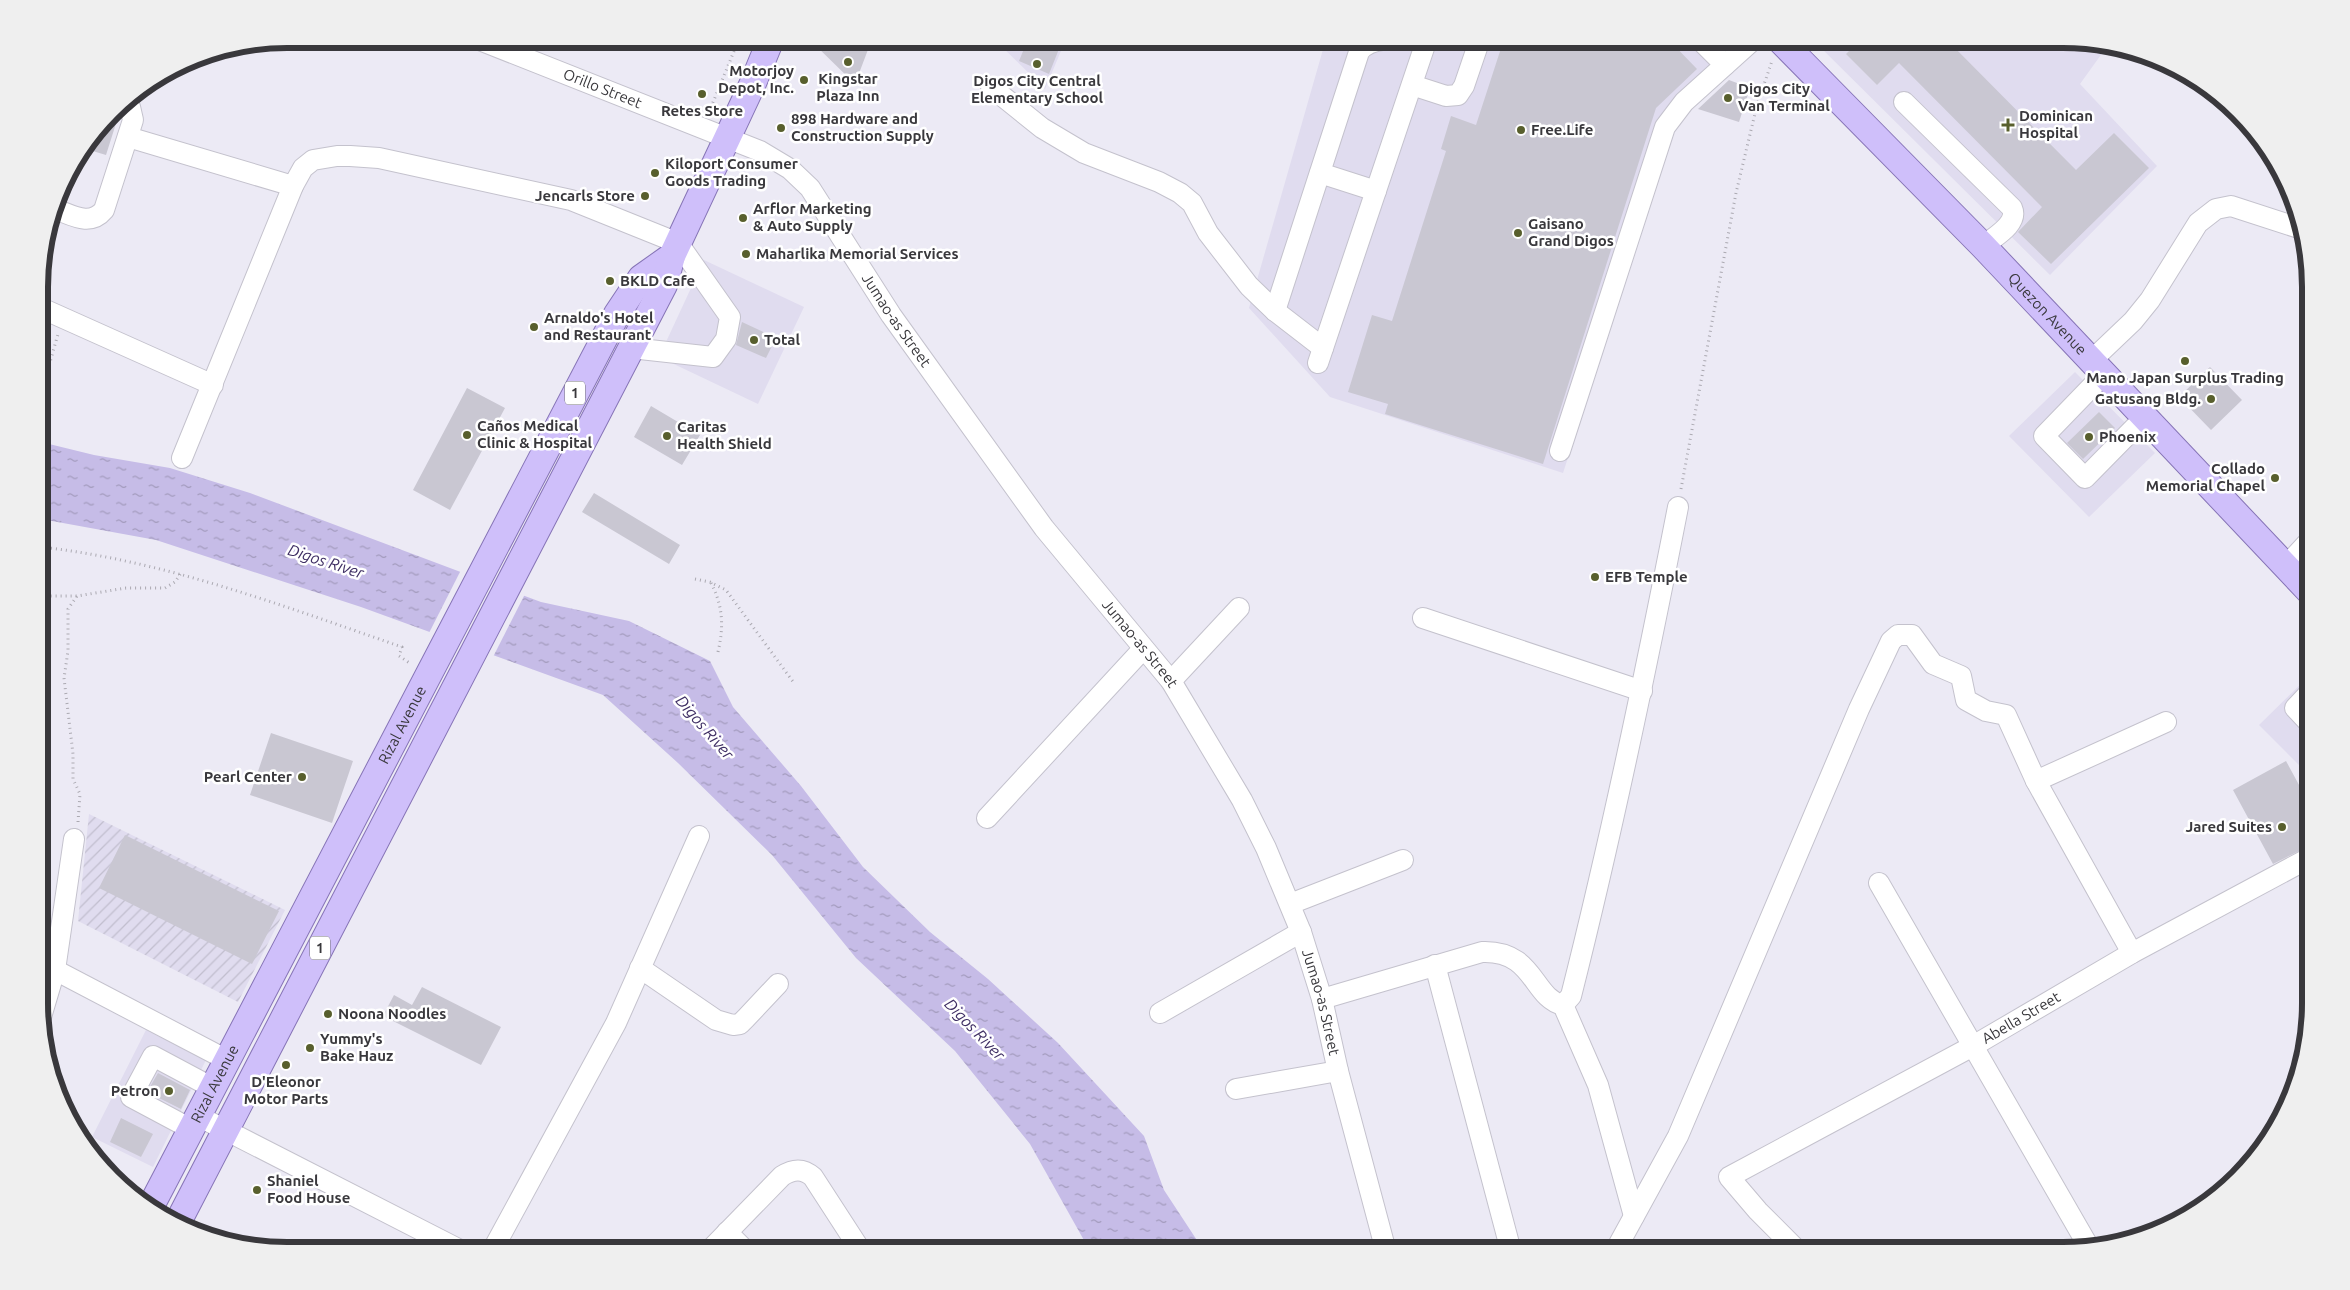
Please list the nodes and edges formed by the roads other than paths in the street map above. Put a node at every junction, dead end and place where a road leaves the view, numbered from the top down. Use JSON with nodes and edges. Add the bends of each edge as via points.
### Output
{"nodes":[{"id":1,"x":500,"y":48,"type":"edge"},
{"id":2,"x":767,"y":48,"type":"edge"},
{"id":3,"x":1362,"y":48,"type":"edge"},
{"id":4,"x":1424,"y":48,"type":"edge"},
{"id":5,"x":1477,"y":48,"type":"edge"},
{"id":6,"x":1708,"y":48,"type":"edge"},
{"id":7,"x":1744,"y":48,"type":"edge"},
{"id":8,"x":1789,"y":48,"type":"edge"},
{"id":9,"x":1725,"y":65,"type":"junction"},
{"id":10,"x":1412,"y":85,"type":"junction"},
{"id":11,"x":991,"y":87,"type":"dead end"},
{"id":12,"x":1904,"y":102,"type":"dead end"},
{"id":13,"x":129,"y":107,"type":"edge"},
{"id":14,"x":128,"y":137,"type":"junction"},
{"id":15,"x":727,"y":139,"type":"junction"},
{"id":16,"x":1320,"y":173,"type":"junction"},
{"id":17,"x":293,"y":186,"type":"junction"},
{"id":18,"x":1376,"y":191,"type":"junction"},
{"id":19,"x":60,"y":211,"type":"edge"},
{"id":20,"x":2294,"y":227,"type":"edge"},
{"id":21,"x":1983,"y":246,"type":"junction"},
{"id":22,"x":675,"y":249,"type":"junction"},
{"id":23,"x":48,"y":311,"type":"edge"},
{"id":24,"x":1276,"y":311,"type":"junction"},
{"id":25,"x":631,"y":348,"type":"junction"},
{"id":26,"x":2097,"y":368,"type":"junction"},
{"id":27,"x":213,"y":385,"type":"junction"},
{"id":28,"x":2144,"y":418,"type":"junction"},
{"id":29,"x":1560,"y":451,"type":"dead end"},
{"id":30,"x":182,"y":458,"type":"dead end"},
{"id":31,"x":1678,"y":507,"type":"road end"},
{"id":32,"x":2302,"y":548,"type":"edge"},
{"id":33,"x":2284,"y":567,"type":"junction"},
{"id":34,"x":2302,"y":584,"type":"edge"},
{"id":35,"x":1239,"y":608,"type":"dead end"},
{"id":36,"x":462,"y":609,"type":"junction"},
{"id":37,"x":1423,"y":618,"type":"dead end"},
{"id":38,"x":489,"y":624,"type":"junction"},
{"id":39,"x":1143,"y":649,"type":"junction"},
{"id":40,"x":1171,"y":681,"type":"junction"},
{"id":41,"x":1642,"y":691,"type":"junction"},
{"id":42,"x":2302,"y":701,"type":"edge"},
{"id":43,"x":2302,"y":715,"type":"edge"},
{"id":44,"x":2166,"y":722,"type":"dead end"},
{"id":45,"x":2036,"y":781,"type":"junction"},
{"id":46,"x":987,"y":818,"type":"dead end"},
{"id":47,"x":699,"y":836,"type":"dead end"},
{"id":48,"x":74,"y":839,"type":"road end"},
{"id":49,"x":1403,"y":860,"type":"dead end"},
{"id":50,"x":2302,"y":862,"type":"edge"},
{"id":51,"x":1879,"y":884,"type":"dead end"},
{"id":52,"x":1290,"y":904,"type":"junction"},
{"id":53,"x":1301,"y":932,"type":"junction"},
{"id":54,"x":2132,"y":953,"type":"junction"},
{"id":55,"x":1435,"y":966,"type":"junction"},
{"id":56,"x":640,"y":968,"type":"junction"},
{"id":57,"x":55,"y":970,"type":"junction"},
{"id":58,"x":778,"y":984,"type":"dead end"},
{"id":59,"x":48,"y":994,"type":"edge"},
{"id":60,"x":1322,"y":999,"type":"junction"},
{"id":61,"x":1564,"y":1005,"type":"junction"},
{"id":62,"x":1160,"y":1013,"type":"dead end"},
{"id":63,"x":1973,"y":1046,"type":"junction"},
{"id":64,"x":227,"y":1060,"type":"junction"},
{"id":65,"x":1338,"y":1071,"type":"junction"},
{"id":66,"x":213,"y":1088,"type":"junction"},
{"id":67,"x":1236,"y":1089,"type":"dead end"},
{"id":68,"x":195,"y":1122,"type":"junction"},
{"id":69,"x":226,"y":1131,"type":"junction"},
{"id":70,"x":153,"y":1202,"type":"edge"},
{"id":71,"x":1634,"y":1216,"type":"junction"},
{"id":72,"x":180,"y":1218,"type":"edge"},
{"id":73,"x":727,"y":1232,"type":"junction"},
{"id":74,"x":2085,"y":1241,"type":"edge"},
{"id":75,"x":444,"y":1242,"type":"edge"},
{"id":76,"x":497,"y":1242,"type":"edge"},
{"id":77,"x":717,"y":1242,"type":"edge"},
{"id":78,"x":737,"y":1242,"type":"edge"},
{"id":79,"x":855,"y":1242,"type":"edge"},
{"id":80,"x":1384,"y":1242,"type":"edge"},
{"id":81,"x":1509,"y":1242,"type":"edge"},
{"id":82,"x":1620,"y":1242,"type":"edge"},
{"id":83,"x":1789,"y":1242,"type":"edge"}],
"edges":[{"from":1,"to":15,"type":"street","name":"Orillo Street"},
{"from":2,"to":15,"type":"main road","name":"Rizal Avenue","number":"1"},
{"from":3,"to":16,"type":"street"},
{"from":4,"to":10,"type":"street"},
{"from":5,"to":10,"type":"street","via":[[1458,95],[1446,96]]},
{"from":6,"to":9,"type":"street"},
{"from":7,"to":9,"type":"street"},
{"from":8,"to":21,"type":"main road","name":"Quezon Avenue"},
{"from":9,"to":29,"type":"street","via":[[1684,102],[1665,127]]},
{"from":10,"to":18,"type":"street"},
{"from":11,"to":24,"type":"street","via":[[1042,128],[1084,153],[1180,193],[1192,203],[1208,233],[1249,286]]},
{"from":12,"to":21,"type":"street","via":[[2012,208],[2012,221]]},
{"from":13,"to":14,"type":"street","via":[[133,114]]},
{"from":14,"to":17,"type":"street"},
{"from":14,"to":19,"type":"street","via":[[107,204],[100,215],[86,219]]},
{"from":15,"to":22,"type":"main road","name":"Rizal Avenue","number":"1"},
{"from":15,"to":39,"type":"street","name":"Jumao-as Street","via":[[774,158],[810,188],[891,315],[1013,486]]},
{"from":16,"to":18,"type":"street"},
{"from":16,"to":24,"type":"street"},
{"from":17,"to":22,"type":"street","via":[[303,168],[314,160],[337,156],[379,158],[571,200]]},
{"from":17,"to":27,"type":"street"},
{"from":18,"to":24,"type":"street","via":[[1321,355]]},
{"from":20,"to":26,"type":"street","via":[[2231,206],[2216,209],[2198,223],[2150,300]]},
{"from":21,"to":26,"type":"main road","name":"Quezon Avenue"},
{"from":22,"to":25,"type":"main road","name":"Rizal Avenue","number":"1","via":[[664,285]]},
{"from":22,"to":25,"type":"street","via":[[730,317],[726,339],[713,357]]},
{"from":22,"to":36,"type":"main road","name":"Rizal Avenue","number":"1","via":[[633,287]]},
{"from":23,"to":27,"type":"street"},
{"from":25,"to":38,"type":"main road","name":"Rizal Avenue","number":"1"},
{"from":26,"to":28,"type":"main road","name":"Quezon Avenue"},
{"from":26,"to":28,"type":"street","via":[[2044,436],[2085,478]]},
{"from":27,"to":30,"type":"street"},
{"from":28,"to":33,"type":"main road","name":"Quezon Avenue"},
{"from":31,"to":41,"type":"street"},
{"from":32,"to":33,"type":"street"},
{"from":33,"to":34,"type":"main road","name":"Quezon Avenue"},
{"from":35,"to":40,"type":"street"},
{"from":36,"to":38,"type":"main road"},
{"from":36,"to":64,"type":"main road","name":"Rizal Avenue","number":"1"},
{"from":37,"to":41,"type":"street"},
{"from":38,"to":69,"type":"main road","name":"Rizal Avenue","number":"1"},
{"from":39,"to":40,"type":"street","name":"Jumao-as Street"},
{"from":39,"to":46,"type":"street"},
{"from":40,"to":52,"type":"street","name":"Jumao-as Street","via":[[1242,800]]},
{"from":41,"to":61,"type":"street","via":[[1595,903],[1571,996]]},
{"from":42,"to":43,"type":"street","via":[[2295,708]]},
{"from":44,"to":45,"type":"street"},
{"from":45,"to":54,"type":"street"},
{"from":45,"to":71,"type":"street","via":[[2006,715],[1986,711],[1966,700],[1960,676],[1933,664],[1912,636],[1898,635],[1894,638],[1859,709],[1678,1136]]},
{"from":47,"to":56,"type":"street"},
{"from":48,"to":57,"type":"street"},
{"from":49,"to":52,"type":"street"},
{"from":50,"to":54,"type":"street","name":"Abella Street"},
{"from":51,"to":63,"type":"street"},
{"from":52,"to":53,"type":"street","name":"Jumao-as Street"},
{"from":53,"to":60,"type":"street","name":"Jumao-as Street"},
{"from":53,"to":62,"type":"street"},
{"from":54,"to":63,"type":"street","name":"Abella Street"},
{"from":55,"to":60,"type":"street"},
{"from":55,"to":61,"type":"street","via":[[1482,952],[1498,952],[1517,960],[1552,1000]]},
{"from":55,"to":81,"type":"street"},
{"from":56,"to":58,"type":"street","via":[[716,1020],[733,1026],[740,1024]]},
{"from":56,"to":76,"type":"street","via":[[616,1023]]},
{"from":57,"to":59,"type":"street"},
{"from":57,"to":64,"type":"street"},
{"from":60,"to":65,"type":"street","name":"Jumao-as Street"},
{"from":61,"to":71,"type":"street","via":[[1598,1085]]},
{"from":63,"to":74,"type":"street"},
{"from":63,"to":83,"type":"street","name":"Abella Street","via":[[1729,1177]]},
{"from":64,"to":66,"type":"main road","name":"Rizal Avenue","number":"1"},
{"from":65,"to":67,"type":"street"},
{"from":65,"to":80,"type":"street","name":"Jumao-as Street"},
{"from":66,"to":68,"type":"main road","name":"Rizal Avenue","number":"1"},
{"from":66,"to":68,"type":"street","via":[[153,1056],[131,1097]]},
{"from":68,"to":69,"type":"street"},
{"from":68,"to":70,"type":"main road","name":"Rizal Avenue","number":"1"},
{"from":69,"to":72,"type":"main road","name":"Rizal Avenue","number":"1"},
{"from":69,"to":75,"type":"street"},
{"from":71,"to":82,"type":"street"},
{"from":73,"to":77,"type":"street"},
{"from":73,"to":78,"type":"street"},
{"from":73,"to":79,"type":"street","via":[[782,1176],[801,1170],[813,1177]]}]}
